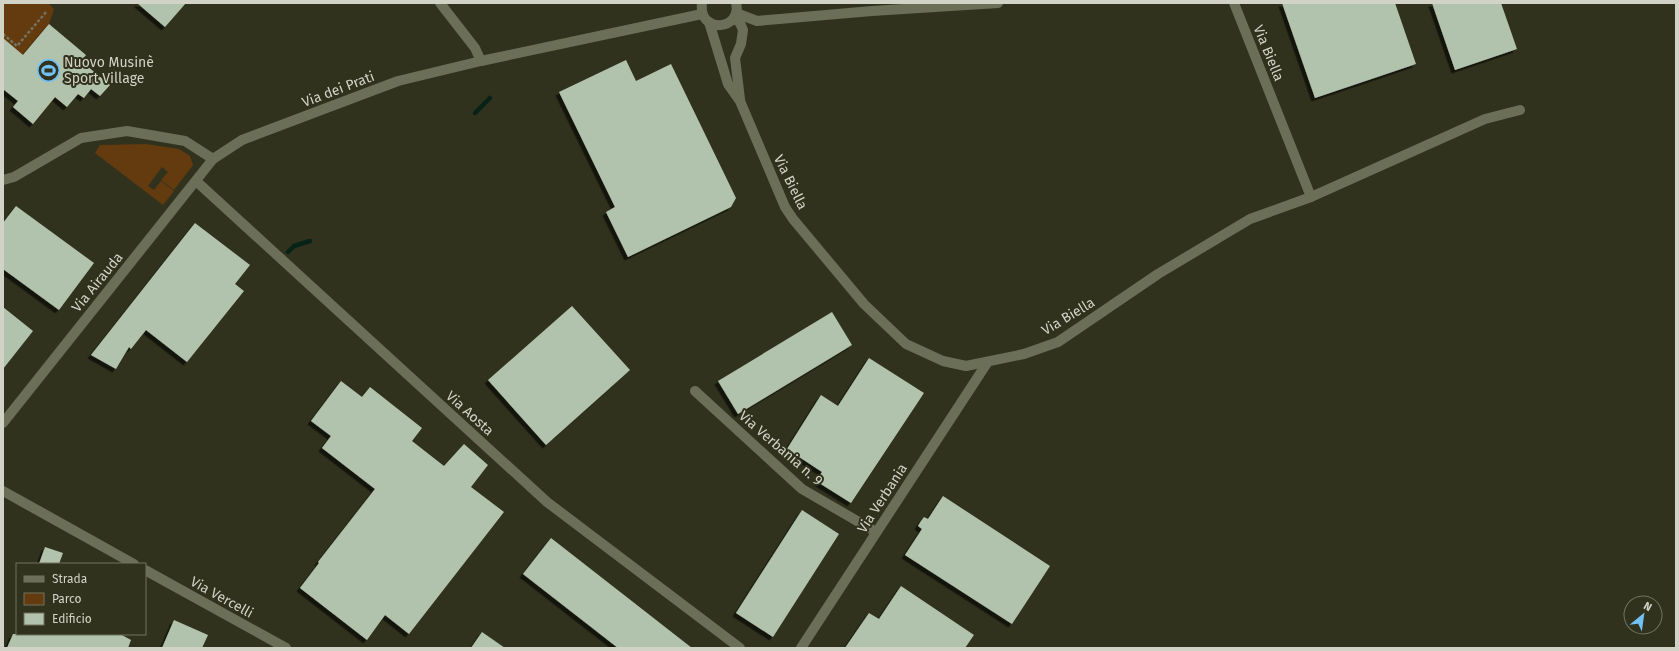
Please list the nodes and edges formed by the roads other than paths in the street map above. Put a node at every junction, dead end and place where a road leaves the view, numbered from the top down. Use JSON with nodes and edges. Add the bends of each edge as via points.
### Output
{"nodes":[{"id":1,"x":440,"y":3,"type":"edge"},
{"id":2,"x":702,"y":3,"type":"edge"},
{"id":3,"x":998,"y":3,"type":"edge"},
{"id":4,"x":1234,"y":3,"type":"edge"},
{"id":5,"x":735,"y":11,"type":"edge"},
{"id":6,"x":702,"y":14,"type":"junction"},
{"id":7,"x":709,"y":22,"type":"junction"},
{"id":8,"x":481,"y":61,"type":"junction"},
{"id":9,"x":740,"y":101,"type":"junction"},
{"id":10,"x":1520,"y":110,"type":"dead end"},
{"id":11,"x":213,"y":159,"type":"junction"},
{"id":12,"x":3,"y":180,"type":"edge"},
{"id":13,"x":196,"y":181,"type":"junction"},
{"id":14,"x":1311,"y":197,"type":"junction"},
{"id":15,"x":987,"y":363,"type":"junction"},
{"id":16,"x":695,"y":390,"type":"dead end"},
{"id":17,"x":3,"y":423,"type":"edge"},
{"id":18,"x":3,"y":491,"type":"edge"},
{"id":19,"x":876,"y":532,"type":"junction"},
{"id":20,"x":132,"y":563,"type":"edge"},
{"id":21,"x":146,"y":571,"type":"edge"},
{"id":22,"x":286,"y":648,"type":"edge"},
{"id":23,"x":740,"y":648,"type":"edge"},
{"id":24,"x":801,"y":648,"type":"edge"}],
"edges":[{"from":1,"to":8,"type":"street","via":[[475,48]]},
{"from":2,"to":6,"type":"street"},
{"from":3,"to":5,"type":"street","via":[[757,21]]},
{"from":4,"to":14,"type":"street","name":"Via Biella"},
{"from":5,"to":7,"type":"street","via":[[725,25],[719,26]]},
{"from":5,"to":9,"type":"street","name":"Via Biella","via":[[743,30],[735,58]]},
{"from":6,"to":7,"type":"street"},
{"from":6,"to":8,"type":"street","name":"Via dei Prati"},
{"from":7,"to":9,"type":"street","name":"Via Biella","via":[[728,84]]},
{"from":8,"to":11,"type":"street","name":"Via dei Prati","via":[[398,81],[242,140]]},
{"from":9,"to":15,"type":"street","name":"Via Biella","via":[[785,207],[864,304],[906,344],[943,361],[966,366]]},
{"from":10,"to":14,"type":"street","via":[[1486,119]]},
{"from":11,"to":12,"type":"street","via":[[185,141],[127,131],[81,138],[14,177]]},
{"from":11,"to":13,"type":"street","name":"Via Airauda"},
{"from":13,"to":17,"type":"street","name":"Via Airauda"},
{"from":13,"to":23,"type":"street","name":"Via Aosta","via":[[547,502]]},
{"from":14,"to":15,"type":"street","name":"Via Biella","via":[[1250,219],[1158,274],[1058,342]]},
{"from":15,"to":19,"type":"street","name":"Via Verbania"},
{"from":16,"to":19,"type":"street","name":"Via Verbania n. 9","via":[[802,489]]},
{"from":18,"to":20,"type":"street"},
{"from":19,"to":24,"type":"street","name":"Via Verbania"},
{"from":21,"to":22,"type":"street","name":"Via Vercelli"}]}
